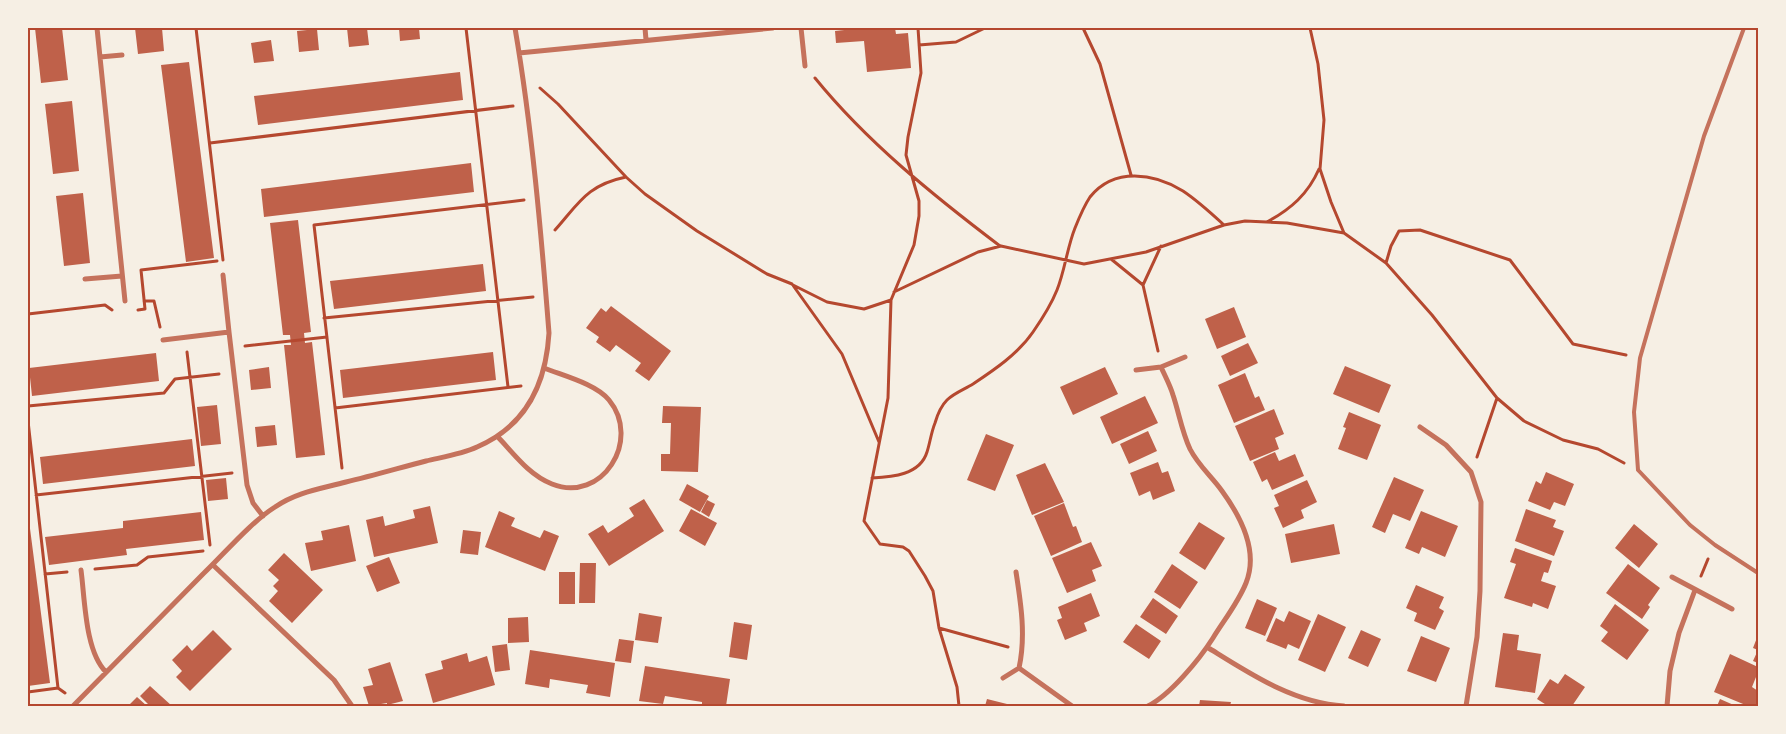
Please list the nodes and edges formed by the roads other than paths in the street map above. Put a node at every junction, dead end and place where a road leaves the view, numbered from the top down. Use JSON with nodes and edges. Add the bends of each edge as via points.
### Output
{"nodes":[{"id":1,"x":97,"y":28,"type":"edge"},
{"id":2,"x":514,"y":28,"type":"edge"},
{"id":3,"x":645,"y":28,"type":"edge"},
{"id":4,"x":773,"y":28,"type":"edge"},
{"id":5,"x":801,"y":28,"type":"edge"},
{"id":6,"x":1744,"y":28,"type":"edge"},
{"id":7,"x":646,"y":40,"type":"junction"},
{"id":8,"x":519,"y":53,"type":"junction"},
{"id":9,"x":122,"y":55,"type":"dead end"},
{"id":10,"x":100,"y":57,"type":"junction"},
{"id":11,"x":805,"y":66,"type":"road end"},
{"id":12,"x":122,"y":276,"type":"junction"},
{"id":13,"x":223,"y":276,"type":"dead end"},
{"id":14,"x":85,"y":279,"type":"dead end"},
{"id":15,"x":125,"y":301,"type":"dead end"},
{"id":16,"x":230,"y":332,"type":"junction"},
{"id":17,"x":163,"y":340,"type":"road end"},
{"id":18,"x":1185,"y":357,"type":"dead end"},
{"id":19,"x":1161,"y":367,"type":"junction"},
{"id":20,"x":544,"y":368,"type":"junction"},
{"id":21,"x":1136,"y":370,"type":"dead end"},
{"id":22,"x":1420,"y":427,"type":"dead end"},
{"id":23,"x":498,"y":437,"type":"junction"},
{"id":24,"x":263,"y":516,"type":"junction"},
{"id":25,"x":213,"y":565,"type":"junction"},
{"id":26,"x":81,"y":570,"type":"road end"},
{"id":27,"x":1016,"y":572,"type":"dead end"},
{"id":28,"x":1758,"y":573,"type":"edge"},
{"id":29,"x":1672,"y":577,"type":"dead end"},
{"id":30,"x":1695,"y":590,"type":"junction"},
{"id":31,"x":1732,"y":609,"type":"dead end"},
{"id":32,"x":1207,"y":647,"type":"junction"},
{"id":33,"x":1019,"y":668,"type":"junction"},
{"id":34,"x":106,"y":672,"type":"junction"},
{"id":35,"x":1003,"y":678,"type":"dead end"},
{"id":36,"x":75,"y":705,"type":"edge"},
{"id":37,"x":352,"y":706,"type":"edge"},
{"id":38,"x":1072,"y":706,"type":"edge"},
{"id":39,"x":1148,"y":706,"type":"edge"},
{"id":40,"x":1344,"y":706,"type":"edge"},
{"id":41,"x":1466,"y":706,"type":"edge"},
{"id":42,"x":1667,"y":706,"type":"edge"}],
"edges":[{"from":1,"to":10,"type":"street"},
{"from":2,"to":8,"type":"street"},
{"from":3,"to":7,"type":"street"},
{"from":4,"to":7,"type":"street"},
{"from":5,"to":11,"type":"street"},
{"from":6,"to":28,"type":"lane","via":[[1704,136],[1640,358],[1634,412],[1638,470],[1690,525]]},
{"from":7,"to":8,"type":"street"},
{"from":8,"to":20,"type":"street","via":[[549,333]]},
{"from":9,"to":10,"type":"street"},
{"from":10,"to":12,"type":"street"},
{"from":12,"to":14,"type":"street"},
{"from":12,"to":15,"type":"street"},
{"from":13,"to":16,"type":"street"},
{"from":16,"to":17,"type":"street"},
{"from":16,"to":24,"type":"street","via":[[248,493]]},
{"from":18,"to":19,"type":"street"},
{"from":19,"to":21,"type":"street"},
{"from":19,"to":32,"type":"street","via":[[1190,450],[1235,509],[1249,547],[1250,565],[1246,582]]},
{"from":20,"to":23,"type":"street","via":[[540,384],[526,407]]},
{"from":20,"to":23,"type":"street","via":[[595,390],[616,410],[622,438],[613,464],[592,483],[580,488],[565,488],[531,472]]},
{"from":22,"to":41,"type":"street","via":[[1446,444],[1471,472],[1481,502],[1480,591]]},
{"from":23,"to":24,"type":"street","via":[[476,448],[307,491]]},
{"from":24,"to":25,"type":"street"},
{"from":25,"to":34,"type":"street"},
{"from":25,"to":37,"type":"street","via":[[334,680]]},
{"from":26,"to":34,"type":"street","via":[[92,646]]},
{"from":27,"to":33,"type":"street","via":[[1023,618],[1023,651]]},
{"from":29,"to":30,"type":"street"},
{"from":30,"to":31,"type":"street"},
{"from":30,"to":42,"type":"street","via":[[1670,671]]},
{"from":32,"to":39,"type":"street","via":[[1169,692]]},
{"from":32,"to":40,"type":"street","via":[[1268,685],[1328,705]]},
{"from":33,"to":35,"type":"street"},
{"from":33,"to":38,"type":"street"},
{"from":34,"to":36,"type":"street"}]}
